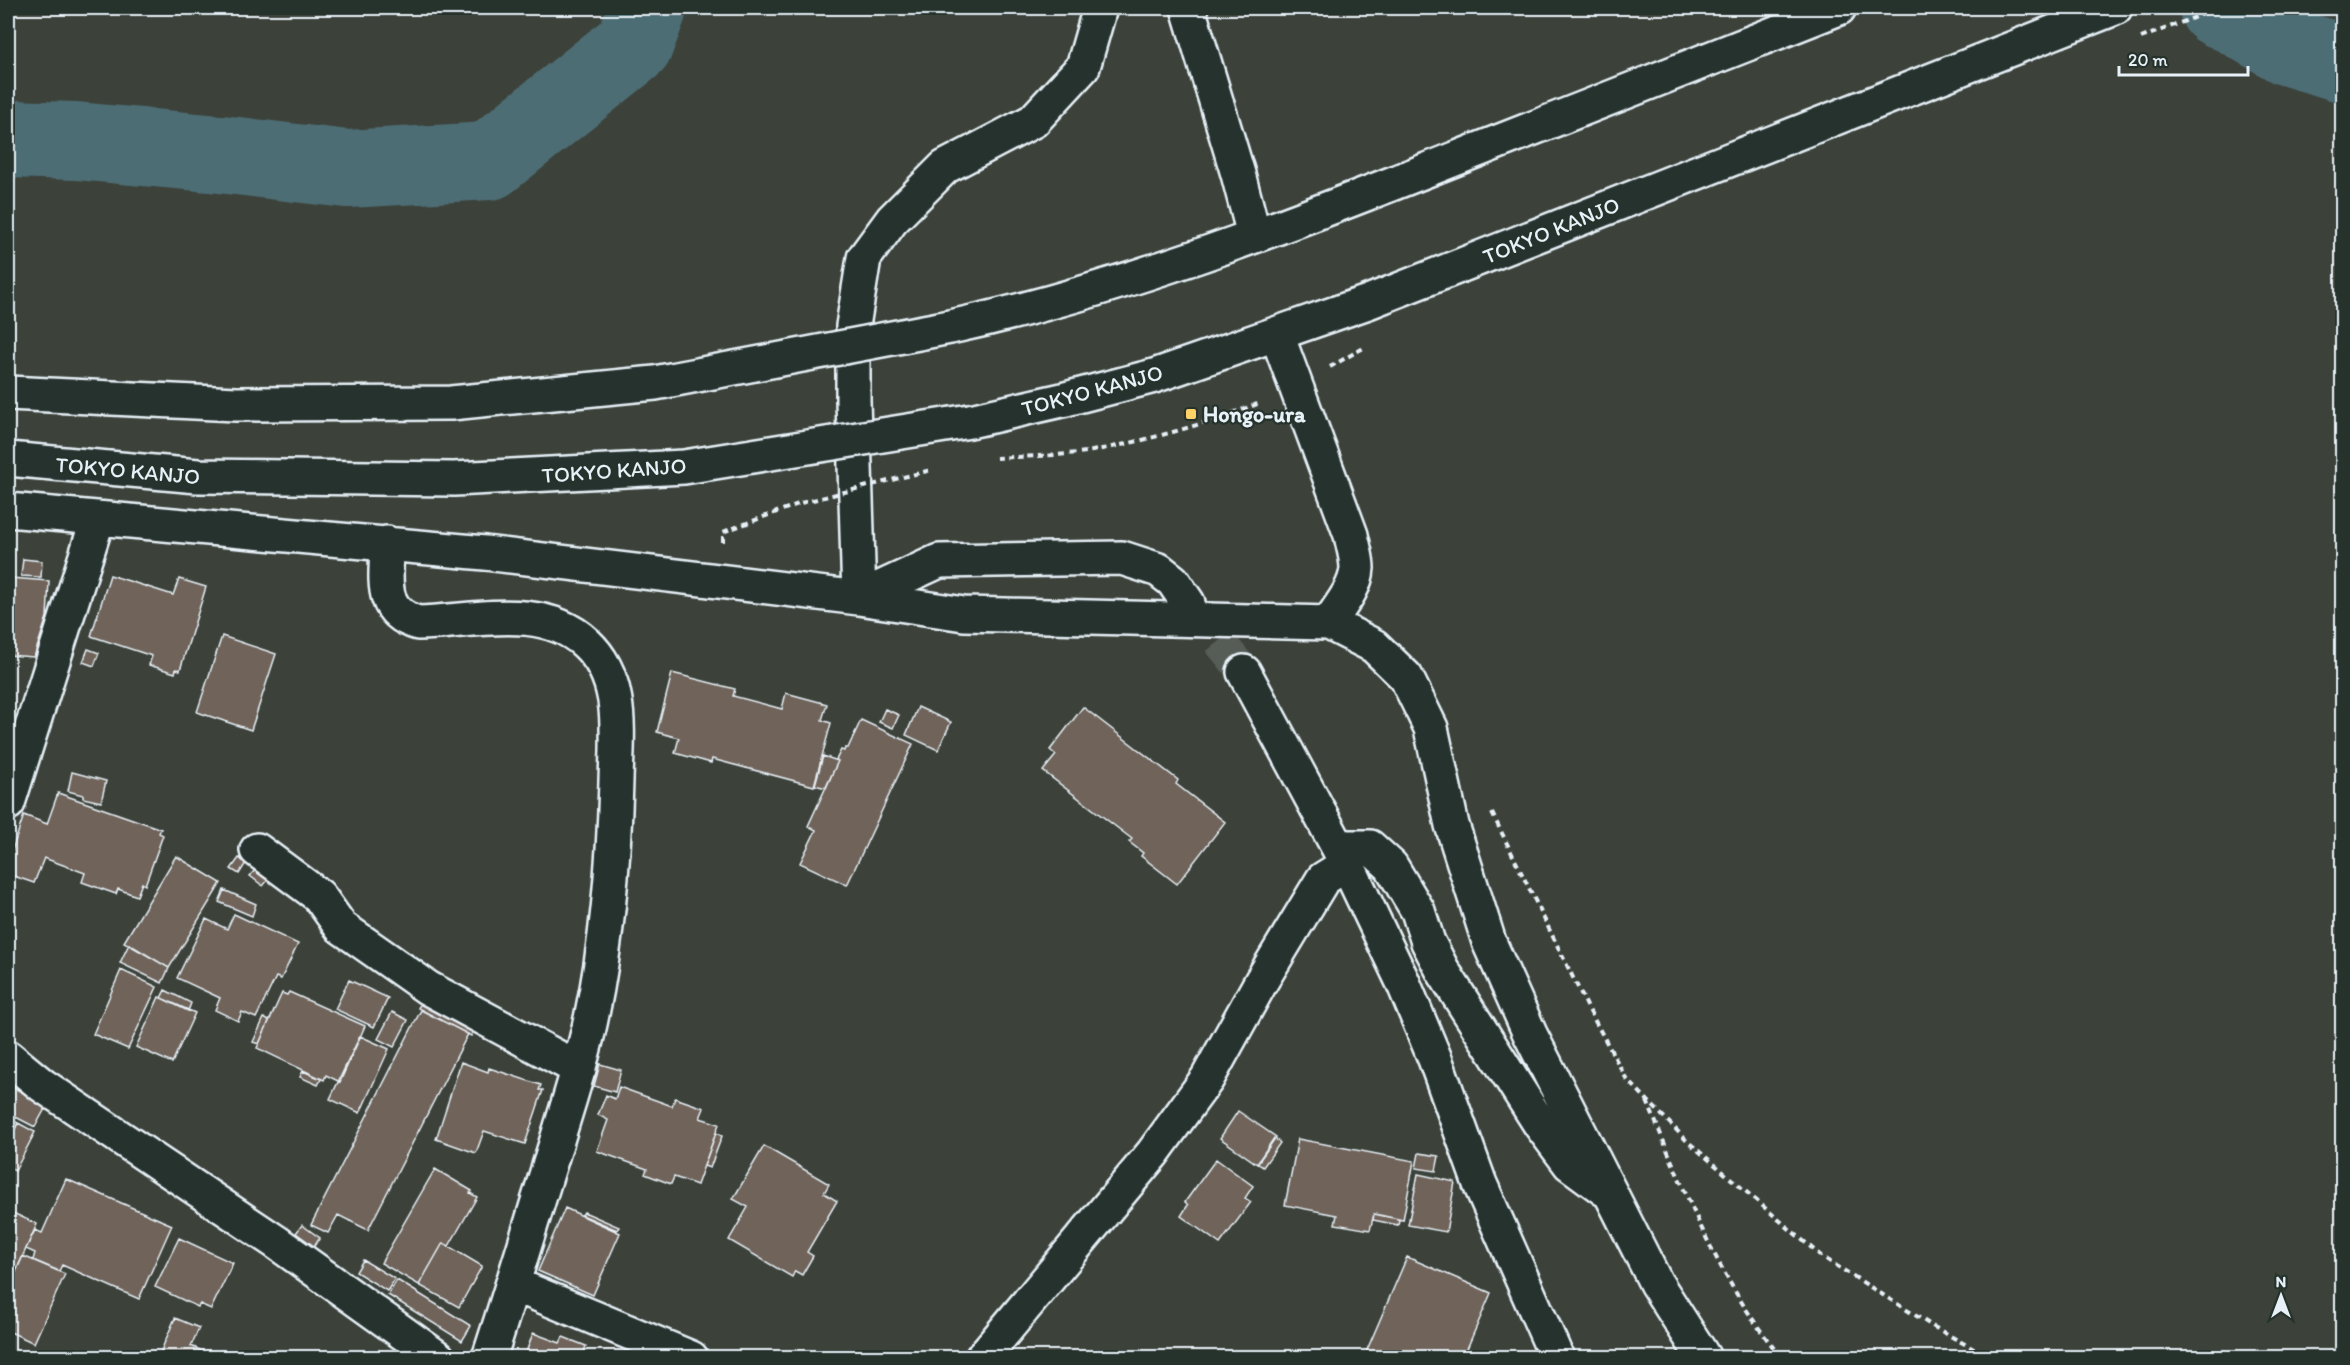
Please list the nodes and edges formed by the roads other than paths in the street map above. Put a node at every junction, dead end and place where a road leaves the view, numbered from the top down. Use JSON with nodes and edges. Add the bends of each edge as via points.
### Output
{"nodes":[{"id":1,"x":1100,"y":8,"type":"edge"},
{"id":2,"x":1188,"y":8,"type":"edge"},
{"id":3,"x":1839,"y":8,"type":"edge"},
{"id":4,"x":2115,"y":8,"type":"edge"},
{"id":5,"x":1254,"y":236,"type":"junction"},
{"id":6,"x":1277,"y":335,"type":"junction"},
{"id":7,"x":8,"y":393,"type":"edge"},
{"id":8,"x":8,"y":459,"type":"edge"},
{"id":9,"x":8,"y":510,"type":"edge"},
{"id":10,"x":98,"y":519,"type":"junction"},
{"id":11,"x":387,"y":543,"type":"junction"},
{"id":12,"x":859,"y":598,"type":"junction"},
{"id":13,"x":1188,"y":603,"type":"tunnel mouth"},
{"id":14,"x":1329,"y":623,"type":"junction"},
{"id":15,"x":1244,"y":672,"type":"tunnel mouth"},
{"id":16,"x":8,"y":803,"type":"edge"},
{"id":17,"x":258,"y":850,"type":"dead end"},
{"id":18,"x":1342,"y":855,"type":"junction"},
{"id":19,"x":8,"y":1057,"type":"edge"},
{"id":20,"x":579,"y":1070,"type":"junction"},
{"id":21,"x":1610,"y":1194,"type":"junction"},
{"id":22,"x":513,"y":1284,"type":"junction"},
{"id":23,"x":438,"y":1358,"type":"edge"},
{"id":24,"x":489,"y":1358,"type":"edge"},
{"id":25,"x":691,"y":1358,"type":"edge"},
{"id":26,"x":982,"y":1358,"type":"edge"},
{"id":27,"x":1557,"y":1358,"type":"edge"},
{"id":28,"x":1704,"y":1358,"type":"edge"}],
"edges":[{"from":1,"to":12,"type":"main road","via":[[1083,67],[1033,121],[945,167],[892,220],[864,258],[853,326]]},
{"from":2,"to":5,"type":"main road"},
{"from":3,"to":5,"type":"main road"},
{"from":4,"to":6,"type":"main road","name":"TOKYO KANJO"},
{"from":5,"to":7,"type":"main road","bridge":true,"via":[[1023,312],[656,383],[451,403],[236,404]]},
{"from":6,"to":8,"type":"main road","name":"TOKYO KANJO","bridge":true,"via":[[1154,376],[970,421],[684,467],[454,479],[198,476]]},
{"from":6,"to":14,"type":"main road","via":[[1352,535],[1357,568],[1354,581]]},
{"from":9,"to":10,"type":"main road"},
{"from":10,"to":11,"type":"main road"},
{"from":10,"to":16,"type":"main road"},
{"from":11,"to":12,"type":"main road"},
{"from":11,"to":20,"type":"main road","via":[[389,600],[404,619],[418,623],[518,617],[554,623],[585,642],[600,659],[611,681],[617,723],[613,857],[602,959]]},
{"from":12,"to":13,"type":"main road","via":[[939,561],[1122,558],[1159,570],[1173,581]]},
{"from":12,"to":14,"type":"main road","via":[[964,614]]},
{"from":14,"to":21,"type":"main road","via":[[1374,646],[1406,676],[1431,728],[1452,825],[1489,942]]},
{"from":15,"to":18,"type":"main road"},
{"from":17,"to":20,"type":"main road","via":[[320,896],[341,927],[428,988]]},
{"from":18,"to":21,"type":"main road","via":[[1370,847],[1391,866],[1418,911],[1443,971],[1540,1124],[1570,1164]]},
{"from":18,"to":26,"type":"main road","via":[[1323,879],[1262,980],[1207,1079],[1160,1144]]},
{"from":18,"to":27,"type":"main road","via":[[1403,982],[1480,1184]]},
{"from":19,"to":23,"type":"main road","via":[[42,1085],[276,1242]]},
{"from":20,"to":22,"type":"main road"},
{"from":21,"to":28,"type":"main road","via":[[1656,1283]]},
{"from":22,"to":24,"type":"main road"},
{"from":22,"to":25,"type":"main road"}]}
